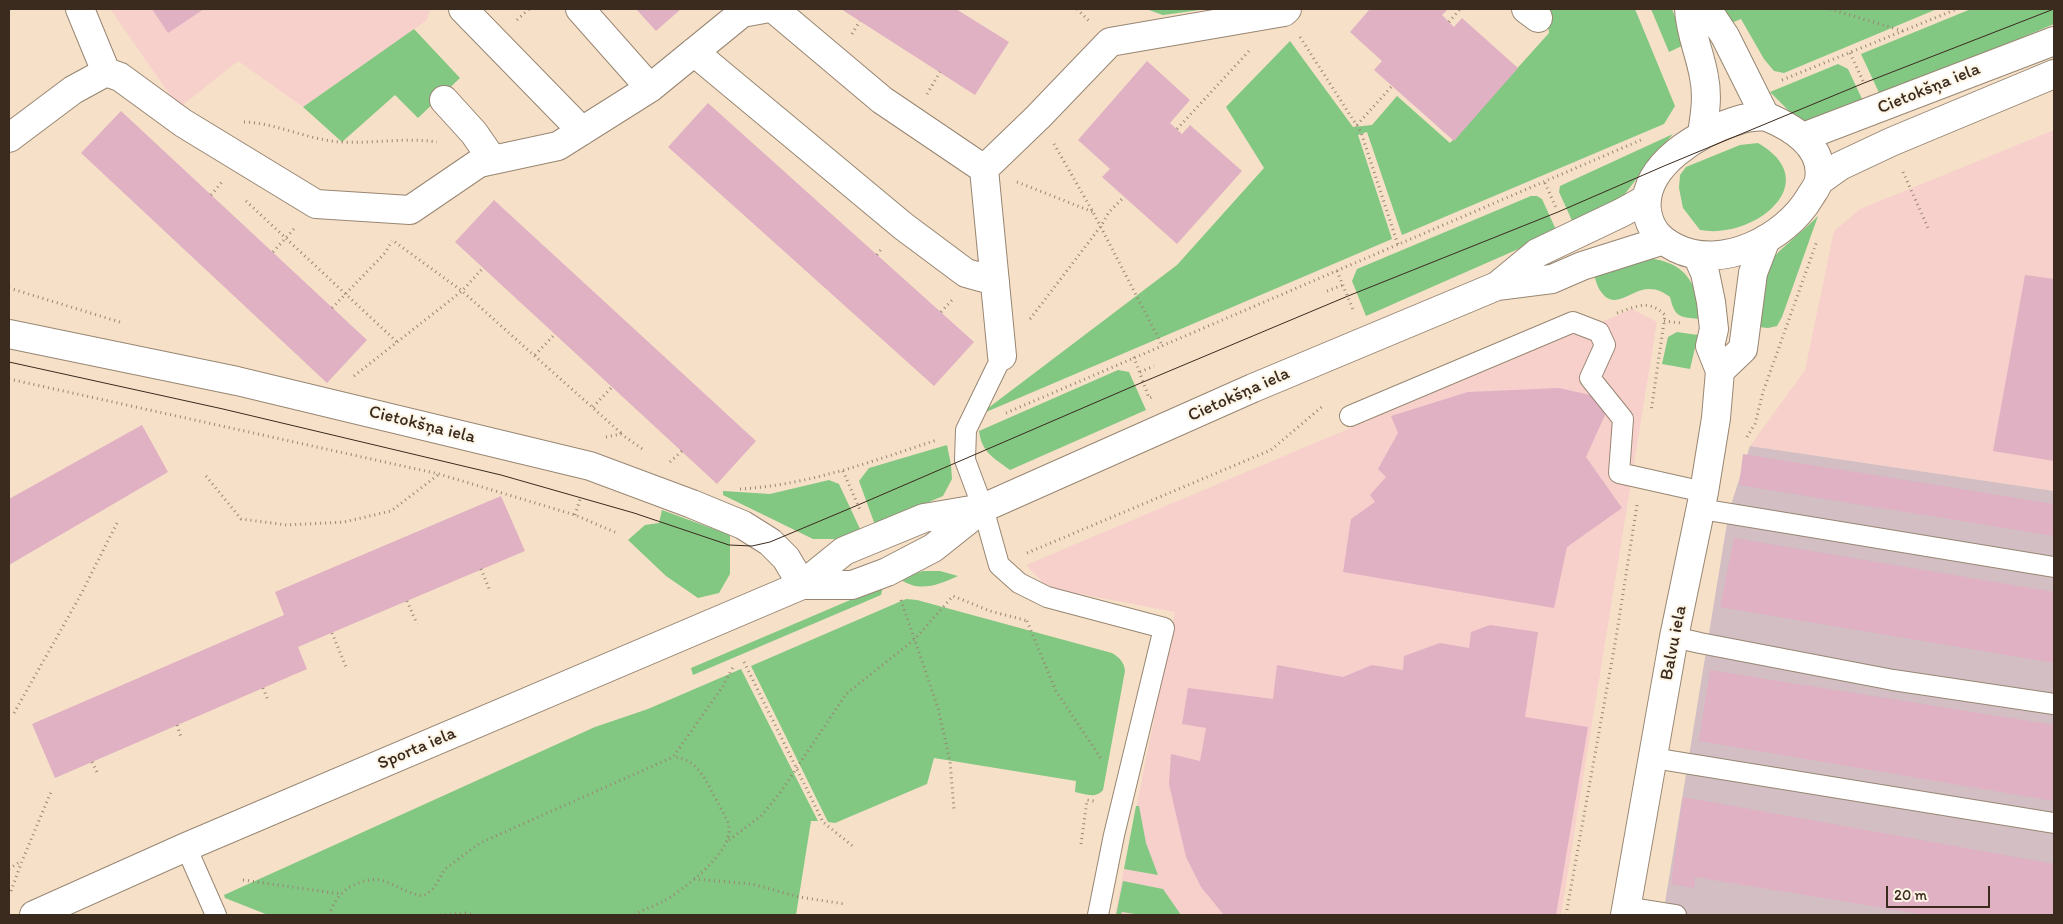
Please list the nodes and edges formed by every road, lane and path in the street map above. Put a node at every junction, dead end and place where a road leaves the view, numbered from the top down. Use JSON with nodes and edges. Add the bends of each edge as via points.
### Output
{"nodes":[{"id":1,"x":80,"y":9,"type":"edge"},
{"id":2,"x":464,"y":9,"type":"edge"},
{"id":3,"x":580,"y":9,"type":"edge"},
{"id":4,"x":764,"y":9,"type":"edge"},
{"id":5,"x":774,"y":9,"type":"edge"},
{"id":6,"x":1460,"y":9,"type":"edge"},
{"id":7,"x":1689,"y":9,"type":"edge"},
{"id":8,"x":1708,"y":9,"type":"edge"},
{"id":9,"x":1830,"y":9,"type":"edge"},
{"id":10,"x":1957,"y":9,"type":"edge"},
{"id":11,"x":1286,"y":10,"type":"edge"},
{"id":12,"x":1449,"y":22,"type":"dead end"},
{"id":13,"x":1904,"y":31,"type":"junction"},
{"id":14,"x":2054,"y":41,"type":"edge"},
{"id":15,"x":1251,"y":48,"type":"dead end"},
{"id":16,"x":694,"y":52,"type":"junction"},
{"id":17,"x":106,"y":72,"type":"junction"},
{"id":18,"x":2054,"y":74,"type":"edge"},
{"id":19,"x":1777,"y":82,"type":"dead end"},
{"id":20,"x":1392,"y":86,"type":"dead end"},
{"id":21,"x":650,"y":88,"type":"junction"},
{"id":22,"x":444,"y":100,"type":"dead end"},
{"id":23,"x":1765,"y":116,"type":"junction"},
{"id":24,"x":1038,"y":118,"type":"junction"},
{"id":25,"x":235,"y":122,"type":"dead end"},
{"id":26,"x":1357,"y":125,"type":"junction"},
{"id":27,"x":1177,"y":129,"type":"dead end"},
{"id":28,"x":582,"y":131,"type":"junction"},
{"id":29,"x":1702,"y":134,"type":"junction"},
{"id":30,"x":1803,"y":137,"type":"junction"},
{"id":31,"x":9,"y":138,"type":"edge"},
{"id":32,"x":1642,"y":140,"type":"dead end"},
{"id":33,"x":488,"y":153,"type":"junction"},
{"id":34,"x":984,"y":169,"type":"junction"},
{"id":35,"x":1819,"y":181,"type":"junction"},
{"id":36,"x":1124,"y":197,"type":"dead end"},
{"id":37,"x":244,"y":199,"type":"dead end"},
{"id":38,"x":1646,"y":199,"type":"junction"},
{"id":39,"x":1093,"y":212,"type":"junction"},
{"id":40,"x":1100,"y":226,"type":"junction"},
{"id":41,"x":1819,"y":235,"type":"dead end"},
{"id":42,"x":1766,"y":239,"type":"junction"},
{"id":43,"x":1661,"y":241,"type":"junction"},
{"id":44,"x":1398,"y":245,"type":"junction"},
{"id":45,"x":1697,"y":255,"type":"junction"},
{"id":46,"x":483,"y":268,"type":"dead end"},
{"id":47,"x":1337,"y":271,"type":"junction"},
{"id":48,"x":995,"y":281,"type":"junction"},
{"id":49,"x":1343,"y":285,"type":"junction"},
{"id":50,"x":1497,"y":286,"type":"junction"},
{"id":51,"x":462,"y":291,"type":"junction"},
{"id":52,"x":1327,"y":291,"type":"dead end"},
{"id":53,"x":346,"y":294,"type":"junction"},
{"id":54,"x":332,"y":308,"type":"dead end"},
{"id":55,"x":1347,"y":315,"type":"dead end"},
{"id":56,"x":9,"y":334,"type":"edge"},
{"id":57,"x":555,"y":334,"type":"dead end"},
{"id":58,"x":397,"y":342,"type":"junction"},
{"id":59,"x":1163,"y":345,"type":"junction"},
{"id":60,"x":535,"y":355,"type":"junction"},
{"id":61,"x":1002,"y":356,"type":"junction"},
{"id":62,"x":1134,"y":357,"type":"junction"},
{"id":63,"x":1154,"y":366,"type":"dead end"},
{"id":64,"x":1720,"y":370,"type":"junction"},
{"id":65,"x":1140,"y":372,"type":"junction"},
{"id":66,"x":357,"y":373,"type":"dead end"},
{"id":67,"x":9,"y":379,"type":"edge"},
{"id":68,"x":612,"y":387,"type":"dead end"},
{"id":69,"x":1158,"y":394,"type":"dead end"},
{"id":70,"x":1326,"y":403,"type":"dead end"},
{"id":71,"x":593,"y":407,"type":"junction"},
{"id":72,"x":1350,"y":416,"type":"dead end"},
{"id":73,"x":966,"y":430,"type":"junction"},
{"id":74,"x":621,"y":434,"type":"dead end"},
{"id":75,"x":1746,"y":441,"type":"dead end"},
{"id":76,"x":682,"y":451,"type":"dead end"},
{"id":77,"x":666,"y":466,"type":"dead end"},
{"id":78,"x":843,"y":471,"type":"dead end"},
{"id":79,"x":439,"y":474,"type":"junction"},
{"id":80,"x":206,"y":476,"type":"dead end"},
{"id":81,"x":1702,"y":500,"type":"junction"},
{"id":82,"x":983,"y":508,"type":"junction"},
{"id":83,"x":862,"y":513,"type":"dead end"},
{"id":84,"x":117,"y":523,"type":"dead end"},
{"id":85,"x":617,"y":533,"type":"dead end"},
{"id":86,"x":999,"y":565,"type":"junction"},
{"id":87,"x":2054,"y":567,"type":"edge"},
{"id":88,"x":481,"y":569,"type":"dead end"},
{"id":89,"x":802,"y":585,"type":"junction"},
{"id":90,"x":490,"y":591,"type":"dead end"},
{"id":91,"x":897,"y":594,"type":"dead end"},
{"id":92,"x":407,"y":601,"type":"dead end"},
{"id":93,"x":1027,"y":621,"type":"junction"},
{"id":94,"x":1036,"y":623,"type":"dead end"},
{"id":95,"x":417,"y":624,"type":"dead end"},
{"id":96,"x":332,"y":633,"type":"dead end"},
{"id":97,"x":1674,"y":637,"type":"junction"},
{"id":98,"x":1616,"y":638,"type":"dead end"},
{"id":99,"x":915,"y":639,"type":"junction"},
{"id":100,"x":744,"y":662,"type":"dead end"},
{"id":101,"x":346,"y":667,"type":"dead end"},
{"id":102,"x":733,"y":667,"type":"dead end"},
{"id":103,"x":263,"y":688,"type":"dead end"},
{"id":104,"x":268,"y":700,"type":"dead end"},
{"id":105,"x":2054,"y":704,"type":"edge"},
{"id":106,"x":14,"y":713,"type":"dead end"},
{"id":107,"x":177,"y":725,"type":"dead end"},
{"id":108,"x":181,"y":737,"type":"dead end"},
{"id":109,"x":672,"y":757,"type":"junction"},
{"id":110,"x":1653,"y":758,"type":"junction"},
{"id":111,"x":92,"y":762,"type":"dead end"},
{"id":112,"x":1107,"y":767,"type":"dead end"},
{"id":113,"x":796,"y":768,"type":"junction"},
{"id":114,"x":97,"y":772,"type":"dead end"},
{"id":115,"x":51,"y":792,"type":"dead end"},
{"id":116,"x":1098,"y":802,"type":"dead end"},
{"id":117,"x":954,"y":810,"type":"dead end"},
{"id":118,"x":2054,"y":823,"type":"edge"},
{"id":119,"x":1083,"y":830,"type":"dead end"},
{"id":120,"x":729,"y":840,"type":"junction"},
{"id":121,"x":186,"y":847,"type":"junction"},
{"id":122,"x":855,"y":848,"type":"dead end"},
{"id":123,"x":22,"y":861,"type":"junction"},
{"id":124,"x":9,"y":869,"type":"edge"},
{"id":125,"x":694,"y":879,"type":"junction"},
{"id":126,"x":243,"y":880,"type":"dead end"},
{"id":127,"x":342,"y":894,"type":"junction"},
{"id":128,"x":9,"y":899,"type":"edge"},
{"id":129,"x":845,"y":904,"type":"dead end"},
{"id":130,"x":1626,"y":911,"type":"edge"},
{"id":131,"x":34,"y":915,"type":"edge"},
{"id":132,"x":216,"y":915,"type":"edge"},
{"id":133,"x":330,"y":915,"type":"edge"},
{"id":134,"x":440,"y":915,"type":"edge"},
{"id":135,"x":475,"y":915,"type":"edge"},
{"id":136,"x":634,"y":915,"type":"edge"},
{"id":137,"x":1098,"y":915,"type":"edge"},
{"id":138,"x":1566,"y":915,"type":"edge"},
{"id":139,"x":1676,"y":915,"type":"edge"}],
"edges":[{"from":1,"to":17,"type":"street"},
{"from":2,"to":28,"type":"street"},
{"from":3,"to":21,"type":"street"},
{"from":4,"to":16,"type":"street","via":[[742,13]]},
{"from":5,"to":34,"type":"street","via":[[882,100]]},
{"from":6,"to":12,"type":"path"},
{"from":7,"to":29,"type":"street","via":[[1690,25],[1704,76],[1707,105]]},
{"from":8,"to":23,"type":"street"},
{"from":9,"to":13,"type":"path"},
{"from":10,"to":13,"type":"path"},
{"from":11,"to":24,"type":"street","via":[[1110,42]]},
{"from":11,"to":26,"type":"path"},
{"from":13,"to":19,"type":"path"},
{"from":14,"to":30,"type":"street","name":"Cietokšņa iela"},
{"from":15,"to":27,"type":"path"},
{"from":16,"to":21,"type":"street"},
{"from":16,"to":48,"type":"street","via":[[903,226],[966,273]]},
{"from":17,"to":31,"type":"street","via":[[73,90]]},
{"from":17,"to":33,"type":"street","via":[[120,77],[183,123],[316,204],[410,210],[479,163]]},
{"from":18,"to":35,"type":"street","name":"Cietokšņa iela","via":[[1891,142],[1840,166]]},
{"from":20,"to":26,"type":"path"},
{"from":21,"to":28,"type":"street"},
{"from":22,"to":33,"type":"street"},
{"from":23,"to":29,"type":"street","via":[[1741,119]]},
{"from":23,"to":30,"type":"street"},
{"from":24,"to":34,"type":"street"},
{"from":24,"to":39,"type":"path"},
{"from":25,"to":33,"type":"path","via":[[255,122],[312,138],[342,142],[417,139]]},
{"from":26,"to":44,"type":"path"},
{"from":28,"to":33,"type":"street","via":[[558,146]]},
{"from":29,"to":38,"type":"street","via":[[1664,166],[1650,183]]},
{"from":30,"to":35,"type":"street","via":[[1814,150]]},
{"from":32,"to":44,"type":"path"},
{"from":34,"to":39,"type":"path"},
{"from":34,"to":48,"type":"street"},
{"from":35,"to":42,"type":"street","via":[[1797,214]]},
{"from":36,"to":40,"type":"path"},
{"from":37,"to":53,"type":"path"},
{"from":38,"to":43,"type":"street","via":[[1648,216]]},
{"from":38,"to":50,"type":"street","name":"Cietokšņa iela","via":[[1537,253]]},
{"from":39,"to":40,"type":"path"},
{"from":40,"to":59,"type":"path"},
{"from":40,"to":61,"type":"path"},
{"from":41,"to":75,"type":"path","via":[[1763,392],[1755,424]]},
{"from":42,"to":45,"type":"street","via":[[1732,253]]},
{"from":42,"to":64,"type":"street","via":[[1753,273],[1743,349]]},
{"from":43,"to":45,"type":"street"},
{"from":43,"to":50,"type":"street","name":"Cietokšņa iela","via":[[1582,266],[1552,280]]},
{"from":44,"to":47,"type":"path"},
{"from":45,"to":64,"type":"street","name":"Balvu iela","via":[[1705,272],[1711,302],[1714,329],[1710,346]]},
{"from":46,"to":51,"type":"path"},
{"from":47,"to":49,"type":"path"},
{"from":47,"to":59,"type":"path"},
{"from":48,"to":61,"type":"street"},
{"from":49,"to":52,"type":"path"},
{"from":49,"to":55,"type":"path","via":[[1354,312]]},
{"from":50,"to":82,"type":"street","name":"Cietokšņa iela","via":[[1252,388]]},
{"from":51,"to":53,"type":"path","via":[[392,239],[385,253]]},
{"from":51,"to":58,"type":"path"},
{"from":51,"to":60,"type":"path"},
{"from":53,"to":54,"type":"path"},
{"from":53,"to":58,"type":"path"},
{"from":56,"to":89,"type":"street","name":"Cietokšņa iela","via":[[237,380],[590,466],[744,525],[770,542],[786,558]]},
{"from":57,"to":60,"type":"path"},
{"from":58,"to":66,"type":"path"},
{"from":59,"to":62,"type":"path"},
{"from":60,"to":71,"type":"path"},
{"from":61,"to":73,"type":"lane"},
{"from":62,"to":65,"type":"path"},
{"from":62,"to":73,"type":"path"},
{"from":63,"to":65,"type":"path"},
{"from":64,"to":81,"type":"street","name":"Balvu iela","via":[[1716,418]]},
{"from":65,"to":69,"type":"path","via":[[1149,398]]},
{"from":67,"to":79,"type":"path"},
{"from":68,"to":71,"type":"path"},
{"from":70,"to":86,"type":"path","via":[[1271,450]]},
{"from":71,"to":74,"type":"path"},
{"from":72,"to":81,"type":"lane","via":[[1573,322],[1599,332],[1605,345],[1590,378],[1623,419],[1620,473]]},
{"from":73,"to":82,"type":"lane","via":[[965,460]]},
{"from":76,"to":77,"type":"path"},
{"from":78,"to":83,"type":"path"},
{"from":79,"to":80,"type":"path","via":[[391,511],[344,522],[287,526],[241,519]]},
{"from":79,"to":85,"type":"path","via":[[575,515]]},
{"from":81,"to":87,"type":"lane"},
{"from":81,"to":97,"type":"street","name":"Balvu iela"},
{"from":82,"to":86,"type":"lane"},
{"from":82,"to":89,"type":"street","name":"Cietokšņa iela","via":[[924,518],[874,538],[844,551]]},
{"from":82,"to":89,"type":"street","name":"Cietokšņa iela","via":[[933,548],[887,572],[852,586]]},
{"from":84,"to":106,"type":"path"},
{"from":86,"to":137,"type":"lane","via":[[1020,583],[1047,597],[1164,628]]},
{"from":88,"to":90,"type":"path"},
{"from":89,"to":121,"type":"street","name":"Sporta iela"},
{"from":91,"to":99,"type":"path"},
{"from":92,"to":95,"type":"path"},
{"from":93,"to":94,"type":"path"},
{"from":93,"to":99,"type":"path","via":[[953,596]]},
{"from":93,"to":112,"type":"path","via":[[1056,691]]},
{"from":96,"to":101,"type":"path"},
{"from":97,"to":105,"type":"lane","via":[[1893,680]]},
{"from":97,"to":110,"type":"street","name":"Balvu iela"},
{"from":98,"to":138,"type":"path"},
{"from":99,"to":113,"type":"path","via":[[846,694]]},
{"from":99,"to":117,"type":"path","via":[[938,708],[950,761]]},
{"from":100,"to":113,"type":"path"},
{"from":102,"to":109,"type":"path"},
{"from":103,"to":104,"type":"path"},
{"from":107,"to":108,"type":"path"},
{"from":109,"to":120,"type":"path","via":[[682,757],[703,775],[730,828]]},
{"from":109,"to":127,"type":"path","via":[[480,843],[445,869],[434,888],[424,896],[411,895],[382,880],[366,880]]},
{"from":110,"to":118,"type":"lane"},
{"from":110,"to":130,"type":"street","name":"Balvu iela"},
{"from":111,"to":114,"type":"path"},
{"from":113,"to":120,"type":"path","via":[[761,816]]},
{"from":113,"to":122,"type":"path","via":[[823,822]]},
{"from":115,"to":123,"type":"path"},
{"from":116,"to":119,"type":"path","via":[[1087,800]]},
{"from":120,"to":125,"type":"path"},
{"from":121,"to":131,"type":"street","name":"Sporta iela"},
{"from":121,"to":132,"type":"lane"},
{"from":123,"to":124,"type":"path"},
{"from":123,"to":128,"type":"path"},
{"from":125,"to":129,"type":"path","via":[[752,884],[799,897]]},
{"from":125,"to":136,"type":"path","via":[[662,902]]},
{"from":126,"to":127,"type":"path"},
{"from":127,"to":133,"type":"path"},
{"from":130,"to":139,"type":"lane"},
{"from":134,"to":135,"type":"path"}]}
